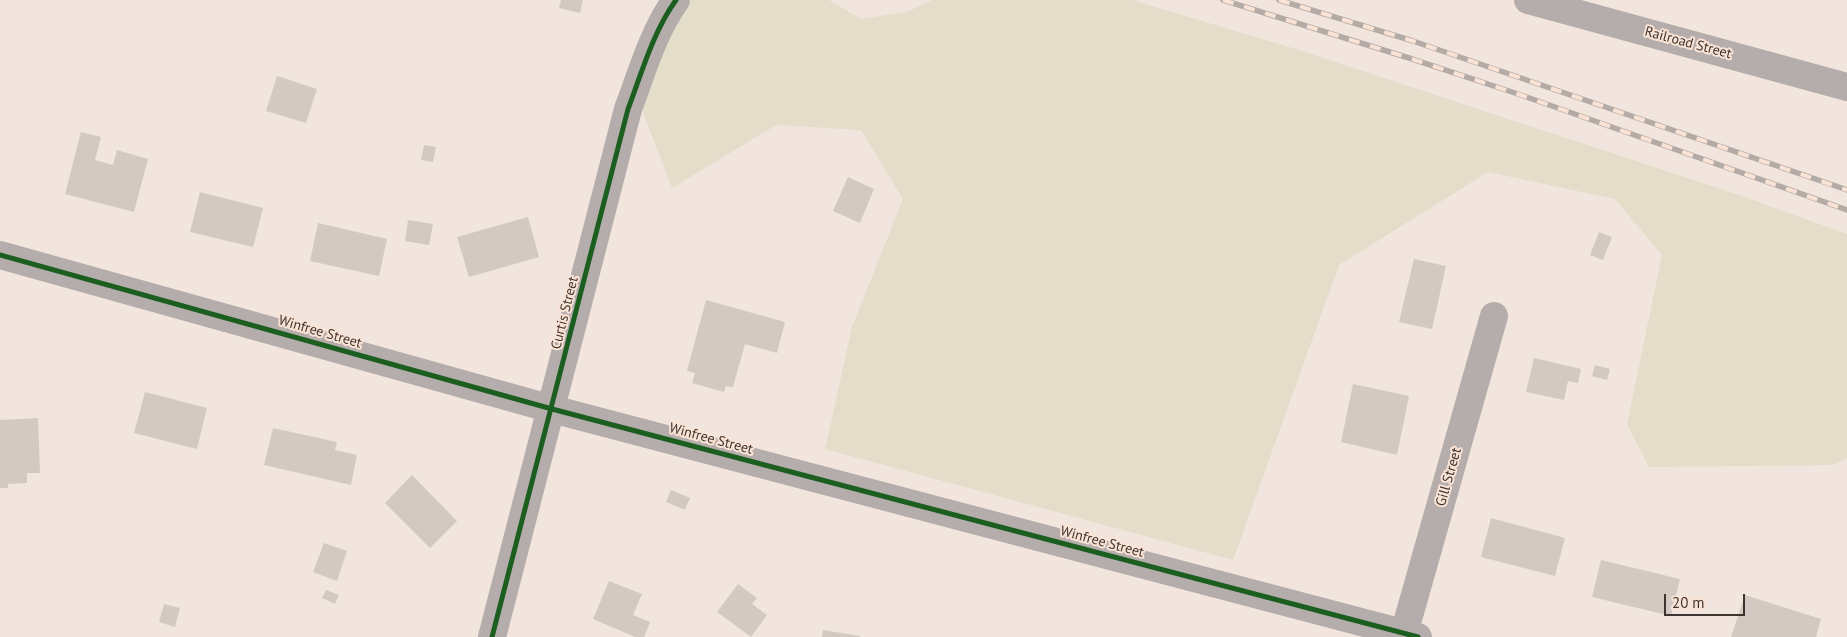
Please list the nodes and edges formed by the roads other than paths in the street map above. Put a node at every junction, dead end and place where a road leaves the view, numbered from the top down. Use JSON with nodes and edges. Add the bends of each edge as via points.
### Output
{"nodes":[{"id":1,"x":676,"y":0,"type":"edge"},
{"id":2,"x":1528,"y":0,"type":"edge"},
{"id":3,"x":1570,"y":5,"type":"edge"},
{"id":4,"x":1847,"y":87,"type":"edge"},
{"id":5,"x":0,"y":255,"type":"edge"},
{"id":6,"x":1494,"y":316,"type":"dead end"},
{"id":7,"x":552,"y":409,"type":"junction"},
{"id":8,"x":1408,"y":636,"type":"edge"},
{"id":9,"x":492,"y":637,"type":"edge"}],
"edges":[{"from":1,"to":7,"type":"street","name":"Curtis Street","via":[[655,37],[628,109]]},
{"from":2,"to":3,"type":"street","name":"Railroad Street"},
{"from":3,"to":4,"type":"street","name":"Railroad Street"},
{"from":5,"to":7,"type":"street","name":"Winfree Street"},
{"from":6,"to":8,"type":"street","name":"Gill Street"},
{"from":7,"to":8,"type":"street","name":"Winfree Street"},
{"from":7,"to":9,"type":"street","name":"Curtis Street"}]}
